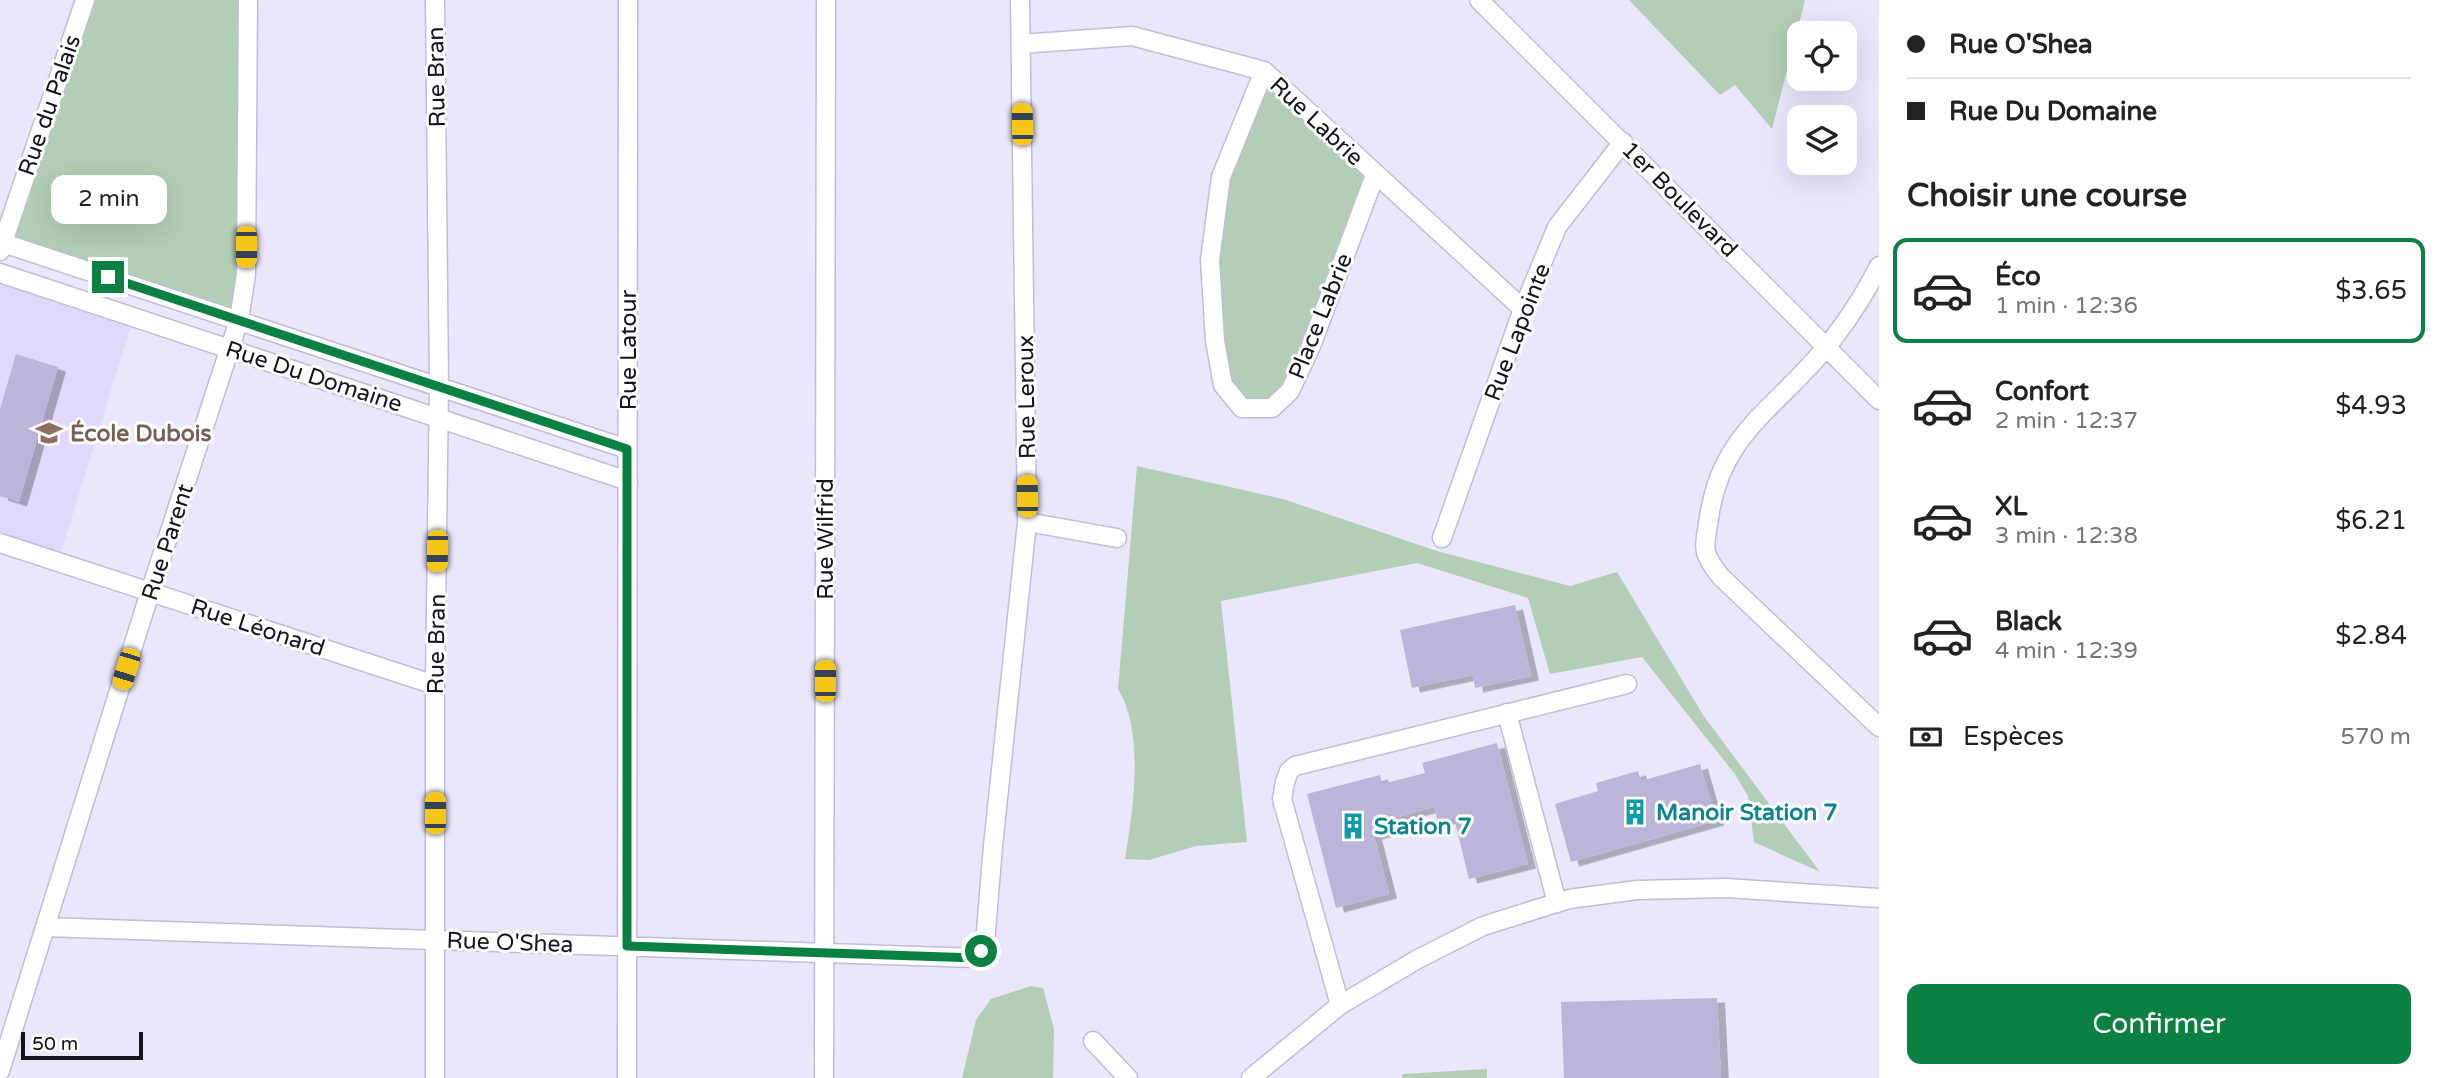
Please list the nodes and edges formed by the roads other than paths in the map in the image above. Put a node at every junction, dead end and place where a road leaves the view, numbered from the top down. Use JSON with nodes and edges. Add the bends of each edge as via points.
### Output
{"nodes":[{"id":1,"x":85,"y":0,"type":"edge"},
{"id":2,"x":248,"y":0,"type":"edge"},
{"id":3,"x":435,"y":0,"type":"edge"},
{"id":4,"x":628,"y":0,"type":"edge"},
{"id":5,"x":826,"y":0,"type":"edge"},
{"id":6,"x":1020,"y":0,"type":"edge"},
{"id":7,"x":1479,"y":0,"type":"edge"},
{"id":8,"x":1021,"y":44,"type":"junction"},
{"id":9,"x":1264,"y":71,"type":"junction"},
{"id":10,"x":1623,"y":142,"type":"junction"},
{"id":11,"x":1375,"y":174,"type":"junction"},
{"id":12,"x":1,"y":245,"type":"edge"},
{"id":13,"x":1879,"y":266,"type":"edge"},
{"id":14,"x":0,"y":273,"type":"edge"},
{"id":15,"x":1523,"y":309,"type":"junction"},
{"id":16,"x":239,"y":320,"type":"junction"},
{"id":17,"x":1826,"y":347,"type":"junction"},
{"id":18,"x":230,"y":348,"type":"junction"},
{"id":19,"x":439,"y":385,"type":"junction"},
{"id":20,"x":1879,"y":400,"type":"edge"},
{"id":21,"x":439,"y":417,"type":"junction"},
{"id":22,"x":627,"y":449,"type":"junction"},
{"id":23,"x":628,"y":481,"type":"junction"},
{"id":24,"x":1027,"y":522,"type":"junction"},
{"id":25,"x":1117,"y":538,"type":"dead end"},
{"id":26,"x":1442,"y":538,"type":"dead end"},
{"id":27,"x":0,"y":543,"type":"edge"},
{"id":28,"x":150,"y":592,"type":"junction"},
{"id":29,"x":1627,"y":684,"type":"dead end"},
{"id":30,"x":435,"y":685,"type":"junction"},
{"id":31,"x":1507,"y":713,"type":"junction"},
{"id":32,"x":1879,"y":727,"type":"edge"},
{"id":33,"x":1879,"y":898,"type":"edge"},
{"id":34,"x":1556,"y":903,"type":"junction"},
{"id":35,"x":45,"y":927,"type":"junction"},
{"id":36,"x":435,"y":940,"type":"junction"},
{"id":37,"x":627,"y":946,"type":"junction"},
{"id":38,"x":825,"y":953,"type":"junction"},
{"id":39,"x":976,"y":958,"type":"joint"},
{"id":40,"x":1340,"y":1005,"type":"junction"},
{"id":41,"x":1093,"y":1041,"type":"dead end"},
{"id":42,"x":0,"y":1071,"type":"edge"},
{"id":43,"x":435,"y":1078,"type":"edge"},
{"id":44,"x":627,"y":1078,"type":"edge"},
{"id":45,"x":824,"y":1078,"type":"edge"},
{"id":46,"x":1128,"y":1078,"type":"edge"},
{"id":47,"x":1251,"y":1078,"type":"edge"}],
"edges":[{"from":1,"to":12,"type":"street","name":"Rue du Palais"},
{"from":2,"to":16,"type":"street","name":"Rue Parent","via":[[246,274]]},
{"from":3,"to":19,"type":"street","name":"Rue Bran"},
{"from":4,"to":22,"type":"street","name":"Rue Latour"},
{"from":5,"to":38,"type":"street","name":"Rue Wilfrid"},
{"from":6,"to":8,"type":"street","name":"Rue Leroux"},
{"from":7,"to":10,"type":"street","name":"1er Boulevard"},
{"from":8,"to":9,"type":"street","name":"Rue Labrie","via":[[1132,36]]},
{"from":8,"to":24,"type":"street","name":"Rue Leroux"},
{"from":9,"to":11,"type":"street","name":"Rue Labrie"},
{"from":9,"to":11,"type":"street","name":"Place Labrie","via":[[1221,177],[1210,260],[1223,384],[1242,408],[1272,408],[1290,391]]},
{"from":10,"to":15,"type":"street","name":"Rue Lapointe","via":[[1557,227]]},
{"from":10,"to":17,"type":"street","name":"1er Boulevard"},
{"from":11,"to":15,"type":"street","name":"Rue Labrie"},
{"from":12,"to":16,"type":"street","name":"Rue Du Domaine"},
{"from":13,"to":17,"type":"street"},
{"from":14,"to":18,"type":"street","name":"Rue Du Domaine"},
{"from":15,"to":26,"type":"street","name":"Rue Lapointe"},
{"from":16,"to":18,"type":"street","name":"Rue Parent"},
{"from":16,"to":19,"type":"street","name":"Rue Du Domaine"},
{"from":17,"to":20,"type":"street","name":"1er Boulevard"},
{"from":17,"to":32,"type":"street","via":[[1753,422],[1726,458],[1710,505],[1707,560]]},
{"from":18,"to":21,"type":"street","name":"Rue Du Domaine"},
{"from":18,"to":28,"type":"street","name":"Rue Parent"},
{"from":19,"to":21,"type":"street","name":"Rue Bran"},
{"from":19,"to":22,"type":"street","name":"Rue Du Domaine"},
{"from":21,"to":23,"type":"street","name":"Rue Du Domaine"},
{"from":21,"to":30,"type":"street","name":"Rue Bran"},
{"from":22,"to":23,"type":"street","name":"Rue Latour"},
{"from":23,"to":37,"type":"street","name":"Rue Latour"},
{"from":24,"to":25,"type":"street"},
{"from":24,"to":39,"type":"street","name":"Rue Leroux","via":[[985,943]]},
{"from":27,"to":28,"type":"street","name":"Rue Léonard"},
{"from":28,"to":30,"type":"street","name":"Rue Léonard"},
{"from":28,"to":35,"type":"street","name":"Rue Parent"},
{"from":29,"to":31,"type":"street"},
{"from":30,"to":36,"type":"street","name":"Rue Bran"},
{"from":31,"to":34,"type":"street"},
{"from":31,"to":40,"type":"street","via":[[1294,766],[1289,771],[1282,799]]},
{"from":33,"to":34,"type":"street","via":[[1727,888],[1637,890]]},
{"from":34,"to":40,"type":"street","via":[[1483,926]]},
{"from":35,"to":36,"type":"street","name":"Rue O'Shea"},
{"from":35,"to":42,"type":"street","name":"Rue Parent"},
{"from":36,"to":37,"type":"street","name":"Rue O'Shea"},
{"from":36,"to":43,"type":"street","name":"Rue Bran"},
{"from":37,"to":38,"type":"street","name":"Rue O'Shea"},
{"from":37,"to":44,"type":"street","name":"Rue Latour"},
{"from":38,"to":39,"type":"street","name":"Rue O'Shea"},
{"from":38,"to":45,"type":"street","name":"Rue Wilfrid"},
{"from":40,"to":47,"type":"street"},
{"from":41,"to":46,"type":"street"}]}
